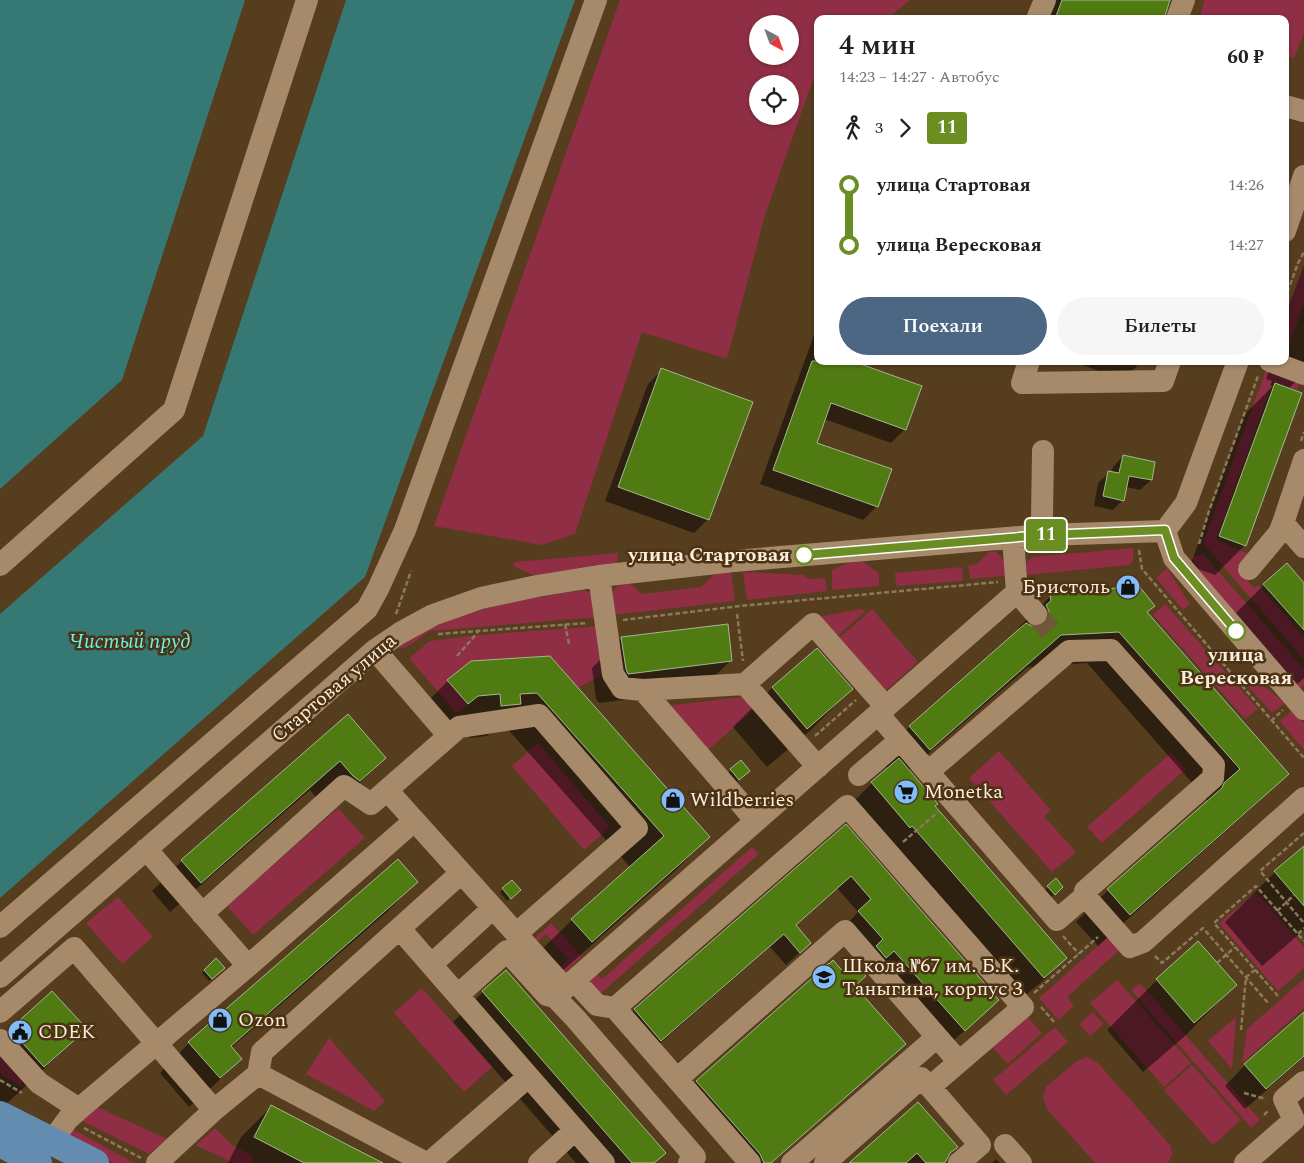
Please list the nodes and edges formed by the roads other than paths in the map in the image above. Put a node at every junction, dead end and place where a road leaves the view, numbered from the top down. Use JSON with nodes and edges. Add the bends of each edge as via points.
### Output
{"nodes":[{"id":1,"x":307,"y":0,"type":"edge"},
{"id":2,"x":596,"y":0,"type":"edge"},
{"id":3,"x":1045,"y":0,"type":"edge"},
{"id":4,"x":1184,"y":0,"type":"edge"},
{"id":5,"x":1039,"y":15,"type":"edge"},
{"id":6,"x":1178,"y":15,"type":"edge"},
{"id":7,"x":1289,"y":107,"type":"edge"},
{"id":8,"x":1304,"y":111,"type":"edge"},
{"id":9,"x":1304,"y":176,"type":"edge"},
{"id":10,"x":1289,"y":219,"type":"edge"},
{"id":11,"x":1027,"y":365,"type":"edge"},
{"id":12,"x":1169,"y":365,"type":"edge"},
{"id":13,"x":1237,"y":365,"type":"edge"},
{"id":14,"x":1264,"y":368,"type":"edge"},
{"id":15,"x":1304,"y":374,"type":"edge"},
{"id":16,"x":1043,"y":451,"type":"dead end"},
{"id":17,"x":1304,"y":460,"type":"edge"},
{"id":18,"x":1283,"y":523,"type":"junction"},
{"id":19,"x":1165,"y":530,"type":"junction"},
{"id":20,"x":1044,"y":535,"type":"junction"},
{"id":21,"x":1013,"y":538,"type":"junction"},
{"id":22,"x":1304,"y":547,"type":"edge"},
{"id":23,"x":0,"y":565,"type":"edge"},
{"id":24,"x":1249,"y":569,"type":"dead end"},
{"id":25,"x":599,"y":576,"type":"junction"},
{"id":26,"x":1017,"y":586,"type":"junction"},
{"id":27,"x":1036,"y":614,"type":"tunnel mouth"},
{"id":28,"x":375,"y":650,"type":"junction"},
{"id":29,"x":749,"y":680,"type":"junction"},
{"id":30,"x":643,"y":690,"type":"junction"},
{"id":31,"x":1304,"y":709,"type":"edge"},
{"id":32,"x":882,"y":710,"type":"junction"},
{"id":33,"x":449,"y":736,"type":"junction"},
{"id":34,"x":900,"y":740,"type":"junction"},
{"id":35,"x":822,"y":764,"type":"junction"},
{"id":36,"x":928,"y":772,"type":"junction"},
{"id":37,"x":859,"y":775,"type":"dead end"},
{"id":38,"x":387,"y":790,"type":"junction"},
{"id":39,"x":1304,"y":798,"type":"edge"},
{"id":40,"x":414,"y":821,"type":"junction"},
{"id":41,"x":756,"y":821,"type":"junction"},
{"id":42,"x":146,"y":849,"type":"junction"},
{"id":43,"x":461,"y":873,"type":"junction"},
{"id":44,"x":1085,"y":896,"type":"junction"},
{"id":45,"x":493,"y":908,"type":"junction"},
{"id":46,"x":202,"y":914,"type":"junction"},
{"id":47,"x":0,"y":927,"type":"edge"},
{"id":48,"x":400,"y":929,"type":"junction"},
{"id":49,"x":516,"y":934,"type":"junction"},
{"id":50,"x":432,"y":964,"type":"junction"},
{"id":51,"x":248,"y":966,"type":"junction"},
{"id":52,"x":0,"y":978,"type":"edge"},
{"id":53,"x":565,"y":988,"type":"junction"},
{"id":54,"x":458,"y":995,"type":"junction"},
{"id":55,"x":615,"y":1008,"type":"junction"},
{"id":56,"x":0,"y":1012,"type":"edge"},
{"id":57,"x":937,"y":1037,"type":"junction"},
{"id":58,"x":0,"y":1040,"type":"edge"},
{"id":59,"x":156,"y":1044,"type":"junction"},
{"id":60,"x":959,"y":1062,"type":"junction"},
{"id":61,"x":258,"y":1074,"type":"junction"},
{"id":62,"x":528,"y":1077,"type":"junction"},
{"id":63,"x":677,"y":1079,"type":"junction"},
{"id":64,"x":930,"y":1087,"type":"junction"},
{"id":65,"x":1301,"y":1090,"type":"edge"},
{"id":66,"x":79,"y":1109,"type":"junction"},
{"id":67,"x":214,"y":1110,"type":"junction"},
{"id":68,"x":0,"y":1115,"type":"edge"},
{"id":69,"x":575,"y":1130,"type":"junction"},
{"id":70,"x":0,"y":1142,"type":"edge"},
{"id":71,"x":1005,"y":1145,"type":"dead end"},
{"id":72,"x":44,"y":1152,"type":"edge"},
{"id":73,"x":1251,"y":1161,"type":"edge"},
{"id":74,"x":94,"y":1163,"type":"edge"},
{"id":75,"x":158,"y":1163,"type":"edge"},
{"id":76,"x":428,"y":1163,"type":"edge"},
{"id":77,"x":539,"y":1163,"type":"edge"},
{"id":78,"x":604,"y":1163,"type":"edge"},
{"id":79,"x":689,"y":1163,"type":"edge"},
{"id":80,"x":750,"y":1163,"type":"edge"},
{"id":81,"x":792,"y":1163,"type":"edge"},
{"id":82,"x":825,"y":1163,"type":"edge"},
{"id":83,"x":959,"y":1163,"type":"edge"},
{"id":84,"x":1020,"y":1163,"type":"edge"}],
"edges":[{"from":1,"to":23,"type":"street","via":[[174,410]]},
{"from":2,"to":47,"type":"street","via":[[405,530],[367,609]]},
{"from":3,"to":5,"type":"street"},
{"from":4,"to":6,"type":"street"},
{"from":7,"to":8,"type":"street"},
{"from":9,"to":10,"type":"street"},
{"from":11,"to":12,"type":"street","via":[[1022,383],[1163,381]]},
{"from":13,"to":19,"type":"street","via":[[1186,503]]},
{"from":14,"to":15,"type":"street"},
{"from":16,"to":20,"type":"street"},
{"from":17,"to":18,"type":"street"},
{"from":18,"to":22,"type":"street"},
{"from":18,"to":24,"type":"street","via":[[1279,533]]},
{"from":19,"to":20,"type":"street","name":"Стартовая улица"},
{"from":19,"to":31,"type":"street","via":[[1174,558]]},
{"from":20,"to":21,"type":"street","name":"Стартовая улица"},
{"from":21,"to":25,"type":"street","name":"Стартовая улица"},
{"from":21,"to":26,"type":"street"},
{"from":25,"to":28,"type":"street","name":"Стартовая улица","via":[[481,598],[433,615],[395,635]]},
{"from":25,"to":30,"type":"street","via":[[613,674],[622,688]]},
{"from":26,"to":27,"type":"street"},
{"from":26,"to":32,"type":"street"},
{"from":28,"to":33,"type":"street"},
{"from":28,"to":42,"type":"street","name":"Стартовая улица"},
{"from":29,"to":30,"type":"street"},
{"from":29,"to":32,"type":"street","via":[[813,624]]},
{"from":29,"to":35,"type":"street"},
{"from":30,"to":41,"type":"street"},
{"from":32,"to":34,"type":"street"},
{"from":32,"to":35,"type":"street"},
{"from":33,"to":38,"type":"street"},
{"from":33,"to":49,"type":"street","via":[[459,727],[539,715],[637,828]]},
{"from":34,"to":36,"type":"street"},
{"from":34,"to":37,"type":"street"},
{"from":35,"to":41,"type":"street"},
{"from":36,"to":44,"type":"street","via":[[1057,920]]},
{"from":36,"to":44,"type":"street","via":[[1063,644],[1111,650],[1214,765],[1213,778],[1085,891]]},
{"from":38,"to":40,"type":"street"},
{"from":38,"to":46,"type":"street","via":[[370,804],[344,786]]},
{"from":39,"to":44,"type":"street","via":[[1143,942],[1130,947]]},
{"from":40,"to":43,"type":"street"},
{"from":40,"to":51,"type":"street"},
{"from":41,"to":53,"type":"street"},
{"from":42,"to":46,"type":"street"},
{"from":42,"to":52,"type":"street","name":"Стартовая улица"},
{"from":43,"to":45,"type":"street"},
{"from":43,"to":48,"type":"street"},
{"from":45,"to":49,"type":"street"},
{"from":45,"to":50,"type":"street"},
{"from":46,"to":51,"type":"street"},
{"from":48,"to":50,"type":"street"},
{"from":48,"to":61,"type":"street","via":[[262,1052]]},
{"from":49,"to":53,"type":"street"},
{"from":50,"to":54,"type":"street"},
{"from":51,"to":59,"type":"street"},
{"from":53,"to":54,"type":"street","via":[[547,995],[507,951]]},
{"from":53,"to":55,"type":"street","via":[[597,1005]]},
{"from":53,"to":79,"type":"street","via":[[576,1019],[695,1158]]},
{"from":54,"to":62,"type":"street"},
{"from":55,"to":60,"type":"street","via":[[847,806],[1023,1007]]},
{"from":55,"to":63,"type":"street"},
{"from":56,"to":59,"type":"street","via":[[74,948]]},
{"from":57,"to":60,"type":"street"},
{"from":57,"to":63,"type":"street","via":[[844,931]]},
{"from":57,"to":81,"type":"street"},
{"from":58,"to":66,"type":"street","via":[[38,1083]]},
{"from":59,"to":66,"type":"street"},
{"from":59,"to":67,"type":"street"},
{"from":60,"to":64,"type":"street"},
{"from":61,"to":67,"type":"street"},
{"from":61,"to":76,"type":"street"},
{"from":62,"to":69,"type":"street"},
{"from":62,"to":76,"type":"street"},
{"from":63,"to":80,"type":"street"},
{"from":64,"to":82,"type":"street","via":[[922,1078]]},
{"from":64,"to":83,"type":"street","via":[[980,1144]]},
{"from":65,"to":73,"type":"street","via":[[1284,1099],[1294,1120]]},
{"from":66,"to":72,"type":"street"},
{"from":67,"to":75,"type":"street"},
{"from":68,"to":72,"type":"main road"},
{"from":69,"to":77,"type":"street"},
{"from":69,"to":78,"type":"street"},
{"from":70,"to":72,"type":"main road"},
{"from":71,"to":84,"type":"street"},
{"from":72,"to":74,"type":"main road"}]}
